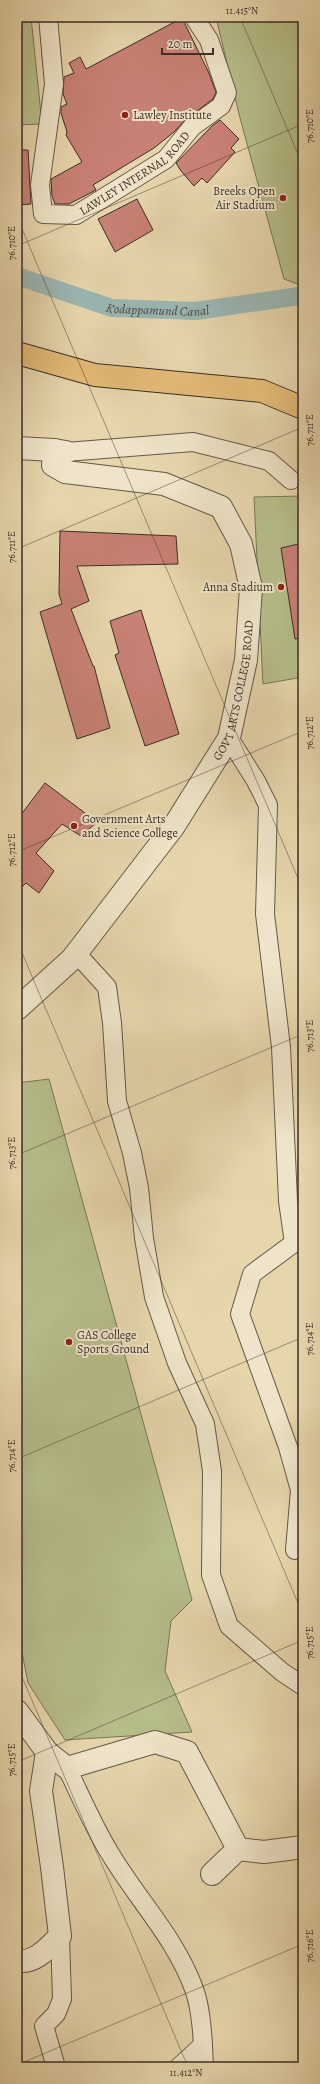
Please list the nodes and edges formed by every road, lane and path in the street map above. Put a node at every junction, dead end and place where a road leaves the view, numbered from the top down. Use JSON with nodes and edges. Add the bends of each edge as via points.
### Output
{"nodes":[{"id":1,"x":48,"y":17,"type":"edge"},
{"id":2,"x":194,"y":17,"type":"edge"},
{"id":3,"x":17,"y":353,"type":"edge"},
{"id":4,"x":303,"y":408,"type":"edge"},
{"id":5,"x":17,"y":448,"type":"edge"},
{"id":6,"x":60,"y":451,"type":"junction"},
{"id":7,"x":291,"y":480,"type":"dead end"},
{"id":8,"x":229,"y":738,"type":"junction"},
{"id":9,"x":76,"y":953,"type":"junction"},
{"id":10,"x":17,"y":1009,"type":"edge"},
{"id":11,"x":298,"y":1243,"type":"edge"},
{"id":12,"x":295,"y":1550,"type":"dead end"},
{"id":13,"x":303,"y":1686,"type":"edge"},
{"id":14,"x":17,"y":1711,"type":"edge"},
{"id":15,"x":47,"y":1752,"type":"junction"},
{"id":16,"x":67,"y":1768,"type":"junction"},
{"id":17,"x":303,"y":1847,"type":"edge"},
{"id":18,"x":238,"y":1849,"type":"junction"},
{"id":19,"x":212,"y":1874,"type":"dead end"},
{"id":20,"x":60,"y":1936,"type":"junction"},
{"id":21,"x":17,"y":1960,"type":"edge"},
{"id":22,"x":203,"y":2045,"type":"junction"},
{"id":23,"x":56,"y":2067,"type":"edge"},
{"id":24,"x":178,"y":2067,"type":"edge"},
{"id":25,"x":204,"y":2067,"type":"edge"}],
"edges":[{"from":1,"to":2,"type":"street","name":"LAWLEY INTERNAL ROAD","via":[[54,84],[40,185],[42,214],[76,215],[166,159],[192,127],[221,106],[227,93],[209,40]]},
{"from":3,"to":4,"type":"main road","via":[[95,375],[262,391]]},
{"from":5,"to":6,"type":"street"},
{"from":6,"to":7,"type":"street","via":[[193,442],[269,461]]},
{"from":6,"to":8,"type":"street","name":"GOVT ARTS COLLEGE ROAD","via":[[53,465],[65,472],[164,484],[221,507],[241,544],[251,588],[246,660]]},
{"from":8,"to":9,"type":"street","name":"GOVT ARTS COLLEGE ROAD","via":[[174,826]]},
{"from":8,"to":11,"type":"street","via":[[268,805],[265,914],[280,1047],[288,1201]]},
{"from":9,"to":10,"type":"street","name":"GOVT ARTS COLLEGE ROAD"},
{"from":9,"to":13,"type":"street","via":[[107,987],[117,1100],[139,1188],[154,1297],[177,1363],[205,1424],[212,1471],[212,1575],[229,1626],[282,1672]]},
{"from":11,"to":12,"type":"street","via":[[252,1274],[240,1314],[288,1447],[300,1490]]},
{"from":14,"to":15,"type":"street"},
{"from":15,"to":16,"type":"street"},
{"from":15,"to":20,"type":"street","via":[[41,1791]]},
{"from":16,"to":18,"type":"street","via":[[155,1742],[187,1752]]},
{"from":16,"to":22,"type":"street","via":[[110,1855],[152,1913],[182,1964],[194,1990]]},
{"from":17,"to":18,"type":"street","via":[[264,1852]]},
{"from":18,"to":19,"type":"street"},
{"from":20,"to":21,"type":"street","via":[[41,1955]]},
{"from":20,"to":23,"type":"street","via":[[62,1999],[56,2014],[44,2026]]},
{"from":22,"to":24,"type":"street"},
{"from":22,"to":25,"type":"street"}]}
